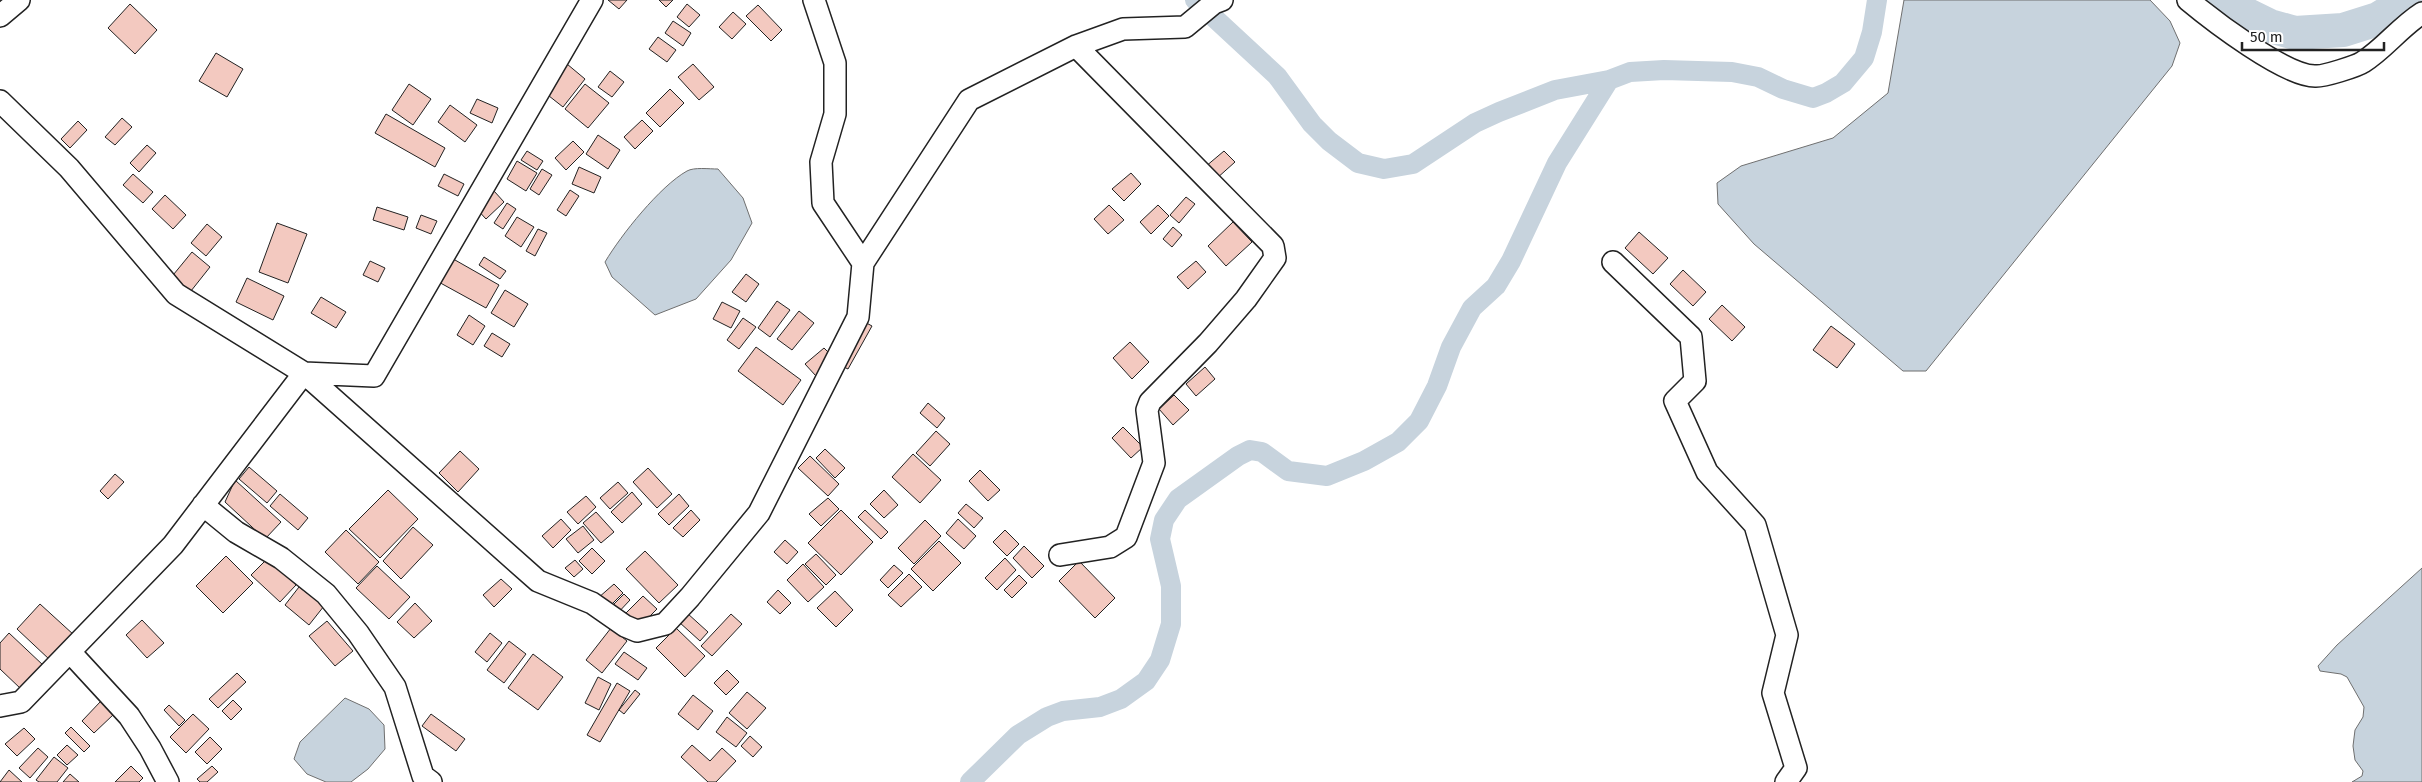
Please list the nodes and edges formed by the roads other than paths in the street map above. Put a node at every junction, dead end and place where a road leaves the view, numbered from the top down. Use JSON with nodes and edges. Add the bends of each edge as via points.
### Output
{"nodes":[{"id":1,"x":19,"y":0,"type":"edge"},
{"id":2,"x":592,"y":0,"type":"edge"},
{"id":3,"x":814,"y":0,"type":"edge"},
{"id":4,"x":2188,"y":0,"type":"edge"},
{"id":5,"x":1218,"y":1,"type":"edge"},
{"id":6,"x":2422,"y":13,"type":"edge"},
{"id":7,"x":0,"y":16,"type":"edge"},
{"id":8,"x":1076,"y":46,"type":"junction"},
{"id":9,"x":0,"y":102,"type":"edge"},
{"id":10,"x":1614,"y":262,"type":"dead end"},
{"id":11,"x":863,"y":263,"type":"junction"},
{"id":12,"x":304,"y":373,"type":"junction"},
{"id":13,"x":203,"y":505,"type":"junction"},
{"id":14,"x":1060,"y":555,"type":"dead end"},
{"id":15,"x":70,"y":652,"type":"junction"},
{"id":16,"x":0,"y":706,"type":"edge"},
{"id":17,"x":168,"y":782,"type":"edge"},
{"id":18,"x":431,"y":782,"type":"edge"},
{"id":19,"x":1786,"y":782,"type":"edge"}],
"edges":[{"from":1,"to":7,"type":"street"},
{"from":2,"to":12,"type":"street","via":[[374,376]]},
{"from":3,"to":11,"type":"street","via":[[835,63],[836,114],[821,162],[823,203]]},
{"from":4,"to":6,"type":"street","via":[[2257,51],[2288,68],[2316,76],[2362,62]]},
{"from":5,"to":8,"type":"street","via":[[1185,27],[1123,29]]},
{"from":8,"to":11,"type":"street","via":[[969,100]]},
{"from":8,"to":14,"type":"street","via":[[1273,246],[1275,258],[1246,299],[1208,343],[1150,402],[1147,410],[1154,463],[1126,537],[1110,548]]},
{"from":9,"to":12,"type":"street","via":[[69,168],[176,294]]},
{"from":10,"to":19,"type":"street","via":[[1691,337],[1695,381],[1676,401],[1706,472],[1755,525],[1787,635],[1773,693],[1796,768]]},
{"from":11,"to":12,"type":"street","via":[[858,317],[759,513],[665,624],[636,631],[592,603],[538,581]]},
{"from":12,"to":13,"type":"street"},
{"from":13,"to":15,"type":"street","via":[[173,545]]},
{"from":13,"to":18,"type":"street","via":[[236,532],[282,558],[326,594],[395,687],[423,776]]},
{"from":15,"to":16,"type":"street","via":[[21,702]]},
{"from":15,"to":17,"type":"street","via":[[130,716]]}]}
